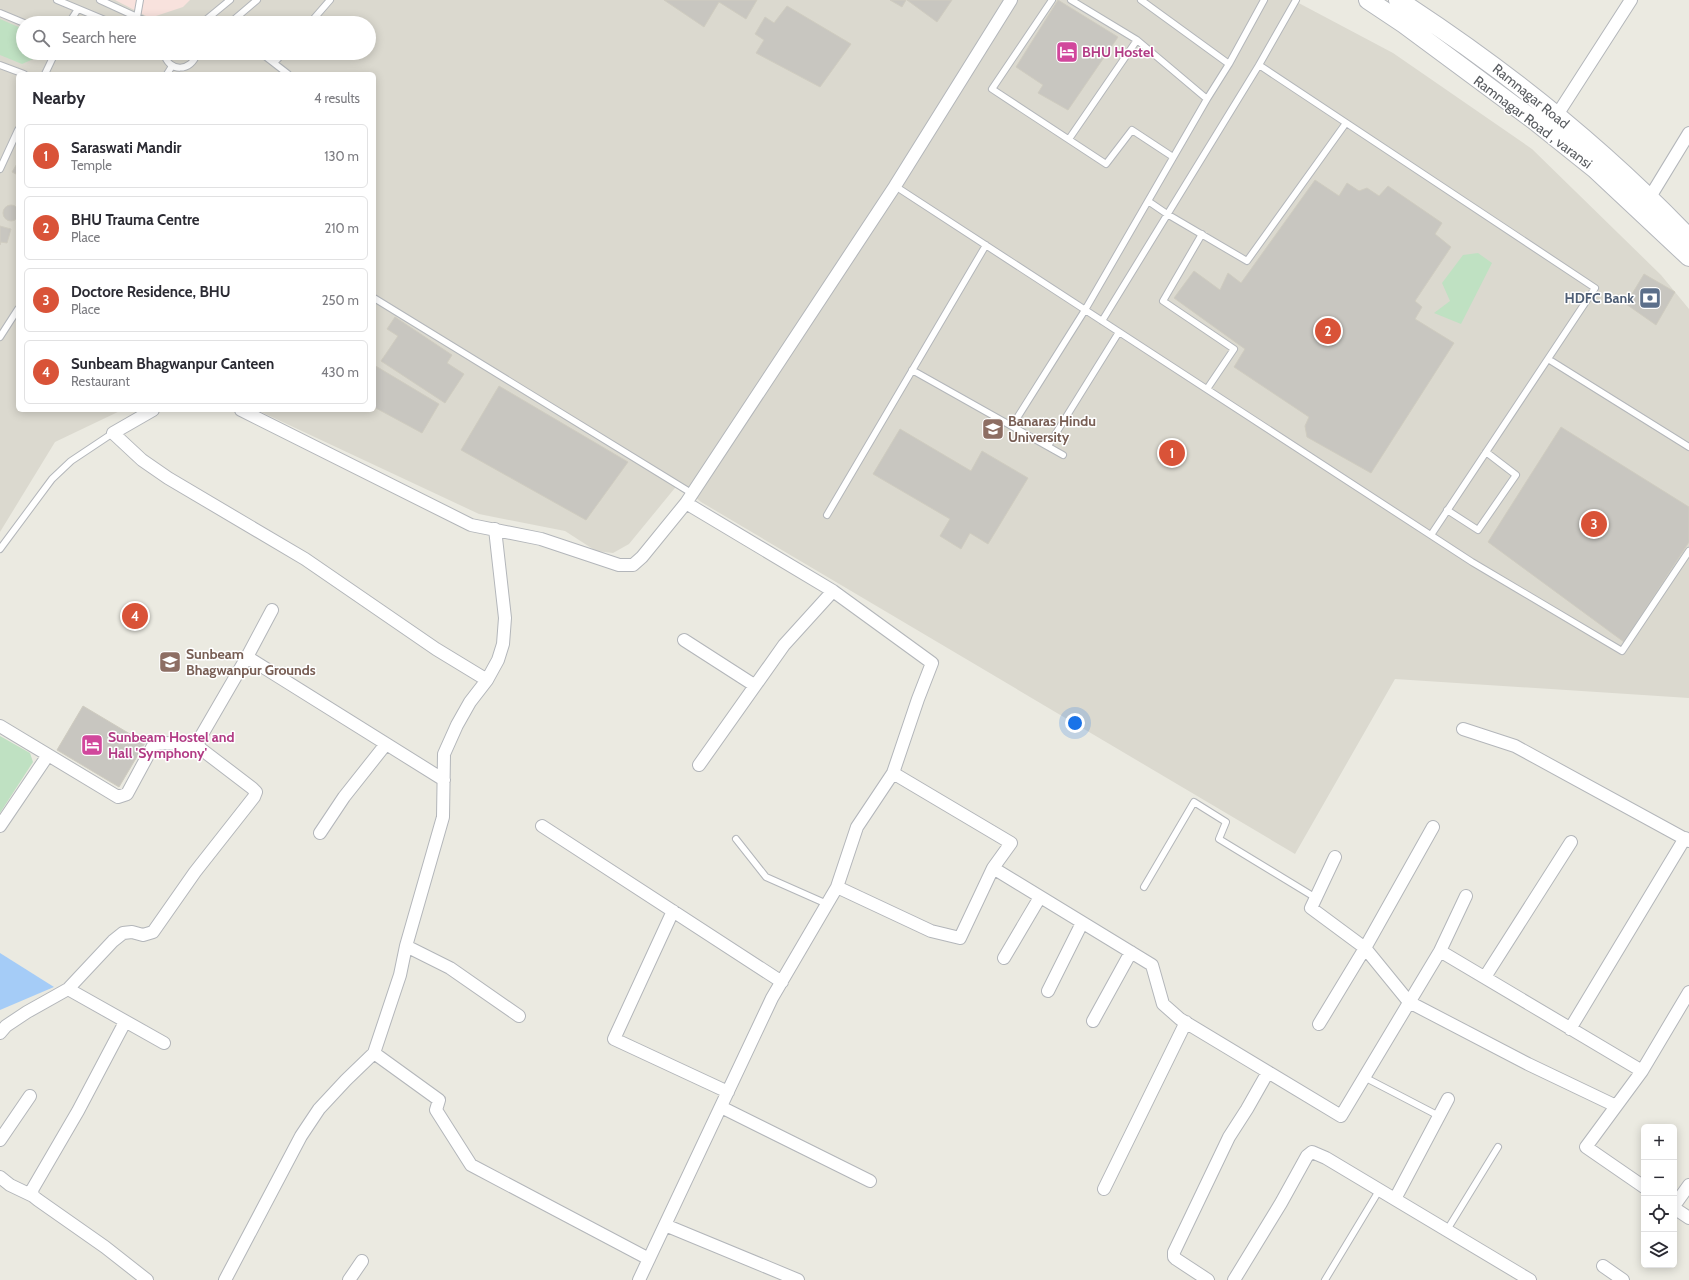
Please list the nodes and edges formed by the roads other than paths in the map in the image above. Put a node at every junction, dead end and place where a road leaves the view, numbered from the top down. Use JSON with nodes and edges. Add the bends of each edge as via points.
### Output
{"nodes":[{"id":1,"x":57,"y":0,"type":"edge"},
{"id":2,"x":100,"y":0,"type":"edge"},
{"id":3,"x":140,"y":0,"type":"edge"},
{"id":4,"x":230,"y":0,"type":"edge"},
{"id":5,"x":257,"y":0,"type":"edge"},
{"id":6,"x":330,"y":0,"type":"edge"},
{"id":7,"x":1011,"y":0,"type":"edge"},
{"id":8,"x":1052,"y":0,"type":"edge"},
{"id":9,"x":1071,"y":0,"type":"edge"},
{"id":10,"x":1141,"y":0,"type":"edge"},
{"id":11,"x":1264,"y":0,"type":"edge"},
{"id":12,"x":1296,"y":0,"type":"edge"},
{"id":13,"x":1368,"y":0,"type":"edge"},
{"id":14,"x":1398,"y":0,"type":"edge"},
{"id":15,"x":1631,"y":0,"type":"edge"},
{"id":16,"x":78,"y":9,"type":"junction"},
{"id":17,"x":0,"y":14,"type":"edge"},
{"id":18,"x":74,"y":16,"type":"edge"},
{"id":19,"x":95,"y":16,"type":"edge"},
{"id":20,"x":130,"y":16,"type":"edge"},
{"id":21,"x":138,"y":16,"type":"edge"},
{"id":22,"x":211,"y":16,"type":"edge"},
{"id":23,"x":238,"y":16,"type":"edge"},
{"id":24,"x":316,"y":16,"type":"edge"},
{"id":25,"x":16,"y":20,"type":"edge"},
{"id":26,"x":1137,"y":40,"type":"junction"},
{"id":27,"x":51,"y":60,"type":"edge"},
{"id":28,"x":167,"y":60,"type":"edge"},
{"id":29,"x":194,"y":60,"type":"edge"},
{"id":30,"x":270,"y":60,"type":"edge"},
{"id":31,"x":277,"y":60,"type":"edge"},
{"id":32,"x":274,"y":63,"type":"junction"},
{"id":33,"x":1230,"y":64,"type":"junction"},
{"id":34,"x":0,"y":65,"type":"edge"},
{"id":35,"x":1259,"y":65,"type":"junction"},
{"id":36,"x":172,"y":66,"type":"junction"},
{"id":37,"x":19,"y":72,"type":"edge"},
{"id":38,"x":46,"y":72,"type":"edge"},
{"id":39,"x":168,"y":72,"type":"edge"},
{"id":40,"x":285,"y":72,"type":"edge"},
{"id":41,"x":1207,"y":99,"type":"junction"},
{"id":42,"x":1557,"y":116,"type":"junction"},
{"id":43,"x":1346,"y":123,"type":"junction"},
{"id":44,"x":1689,"y":133,"type":"edge"},
{"id":45,"x":16,"y":134,"type":"edge"},
{"id":46,"x":1069,"y":139,"type":"junction"},
{"id":47,"x":1174,"y":157,"type":"junction"},
{"id":48,"x":0,"y":169,"type":"edge"},
{"id":49,"x":894,"y":186,"type":"junction"},
{"id":50,"x":1650,"y":197,"type":"junction"},
{"id":51,"x":1148,"y":200,"type":"junction"},
{"id":52,"x":1167,"y":214,"type":"junction"},
{"id":53,"x":1202,"y":234,"type":"junction"},
{"id":54,"x":1689,"y":238,"type":"edge"},
{"id":55,"x":986,"y":245,"type":"junction"},
{"id":56,"x":1689,"y":257,"type":"edge"},
{"id":57,"x":376,"y":299,"type":"edge"},
{"id":58,"x":1085,"y":310,"type":"junction"},
{"id":59,"x":16,"y":312,"type":"edge"},
{"id":60,"x":1102,"y":321,"type":"junction"},
{"id":61,"x":1119,"y":332,"type":"junction"},
{"id":62,"x":0,"y":337,"type":"edge"},
{"id":63,"x":1548,"y":359,"type":"junction"},
{"id":64,"x":912,"y":370,"type":"junction"},
{"id":65,"x":1207,"y":390,"type":"junction"},
{"id":66,"x":149,"y":412,"type":"edge"},
{"id":67,"x":246,"y":412,"type":"edge"},
{"id":68,"x":1012,"y":426,"type":"junction"},
{"id":69,"x":113,"y":432,"type":"junction"},
{"id":70,"x":1048,"y":446,"type":"junction"},
{"id":71,"x":1689,"y":447,"type":"edge"},
{"id":72,"x":1486,"y":452,"type":"junction"},
{"id":73,"x":1063,"y":455,"type":"dead end"},
{"id":74,"x":690,"y":498,"type":"junction"},
{"id":75,"x":1447,"y":510,"type":"junction"},
{"id":76,"x":827,"y":515,"type":"dead end"},
{"id":77,"x":495,"y":529,"type":"junction"},
{"id":78,"x":1430,"y":535,"type":"junction"},
{"id":79,"x":0,"y":549,"type":"edge"},
{"id":80,"x":1689,"y":551,"type":"edge"},
{"id":81,"x":833,"y":591,"type":"junction"},
{"id":82,"x":272,"y":610,"type":"dead end"},
{"id":83,"x":684,"y":640,"type":"dead end"},
{"id":84,"x":247,"y":657,"type":"junction"},
{"id":85,"x":487,"y":680,"type":"junction"},
{"id":86,"x":754,"y":685,"type":"junction"},
{"id":87,"x":0,"y":726,"type":"edge"},
{"id":88,"x":1463,"y":729,"type":"dead end"},
{"id":89,"x":386,"y":744,"type":"junction"},
{"id":90,"x":201,"y":749,"type":"junction"},
{"id":91,"x":48,"y":755,"type":"junction"},
{"id":92,"x":700,"y":765,"type":"dead end"},
{"id":93,"x":894,"y":773,"type":"junction"},
{"id":94,"x":444,"y":780,"type":"junction"},
{"id":95,"x":0,"y":826,"type":"edge"},
{"id":96,"x":542,"y":826,"type":"dead end"},
{"id":97,"x":1433,"y":827,"type":"dead end"},
{"id":98,"x":320,"y":834,"type":"dead end"},
{"id":99,"x":736,"y":839,"type":"dead end"},
{"id":100,"x":1687,"y":840,"type":"edge"},
{"id":101,"x":1571,"y":842,"type":"dead end"},
{"id":102,"x":1335,"y":857,"type":"dead end"},
{"id":103,"x":993,"y":868,"type":"junction"},
{"id":104,"x":837,"y":887,"type":"junction"},
{"id":105,"x":1144,"y":888,"type":"dead end"},
{"id":106,"x":1466,"y":896,"type":"dead end"},
{"id":107,"x":1040,"y":897,"type":"junction"},
{"id":108,"x":1316,"y":898,"type":"junction"},
{"id":109,"x":827,"y":904,"type":"junction"},
{"id":110,"x":673,"y":911,"type":"junction"},
{"id":111,"x":1082,"y":923,"type":"junction"},
{"id":112,"x":406,"y":946,"type":"junction"},
{"id":113,"x":1365,"y":948,"type":"junction"},
{"id":114,"x":1440,"y":950,"type":"junction"},
{"id":115,"x":1130,"y":952,"type":"junction"},
{"id":116,"x":1004,"y":958,"type":"dead end"},
{"id":117,"x":1485,"y":977,"type":"junction"},
{"id":118,"x":782,"y":982,"type":"junction"},
{"id":119,"x":68,"y":989,"type":"junction"},
{"id":120,"x":1048,"y":991,"type":"dead end"},
{"id":121,"x":1689,"y":992,"type":"edge"},
{"id":122,"x":1410,"y":1002,"type":"junction"},
{"id":123,"x":519,"y":1016,"type":"dead end"},
{"id":124,"x":1093,"y":1021,"type":"dead end"},
{"id":125,"x":125,"y":1022,"type":"junction"},
{"id":126,"x":1186,"y":1022,"type":"junction"},
{"id":127,"x":1319,"y":1024,"type":"dead end"},
{"id":128,"x":1570,"y":1029,"type":"junction"},
{"id":129,"x":0,"y":1033,"type":"edge"},
{"id":130,"x":164,"y":1043,"type":"dead end"},
{"id":131,"x":374,"y":1053,"type":"junction"},
{"id":132,"x":1642,"y":1071,"type":"junction"},
{"id":133,"x":1268,"y":1072,"type":"junction"},
{"id":134,"x":1364,"y":1077,"type":"junction"},
{"id":135,"x":728,"y":1092,"type":"junction"},
{"id":136,"x":30,"y":1096,"type":"dead end"},
{"id":137,"x":1448,"y":1099,"type":"dead end"},
{"id":138,"x":721,"y":1106,"type":"junction"},
{"id":139,"x":1616,"y":1106,"type":"junction"},
{"id":140,"x":1439,"y":1116,"type":"junction"},
{"id":141,"x":0,"y":1140,"type":"edge"},
{"id":142,"x":1498,"y":1147,"type":"dead end"},
{"id":143,"x":0,"y":1177,"type":"edge"},
{"id":144,"x":870,"y":1181,"type":"dead end"},
{"id":145,"x":1641,"y":1185,"type":"edge"},
{"id":146,"x":1689,"y":1185,"type":"edge"},
{"id":147,"x":1104,"y":1189,"type":"dead end"},
{"id":148,"x":1380,"y":1189,"type":"junction"},
{"id":149,"x":33,"y":1196,"type":"junction"},
{"id":150,"x":1395,"y":1199,"type":"junction"},
{"id":151,"x":1677,"y":1203,"type":"edge"},
{"id":152,"x":1677,"y":1209,"type":"edge"},
{"id":153,"x":1689,"y":1218,"type":"edge"},
{"id":154,"x":665,"y":1226,"type":"junction"},
{"id":155,"x":1447,"y":1230,"type":"junction"},
{"id":156,"x":649,"y":1259,"type":"junction"},
{"id":157,"x":362,"y":1261,"type":"dead end"},
{"id":158,"x":1603,"y":1266,"type":"dead end"},
{"id":159,"x":147,"y":1280,"type":"edge"},
{"id":160,"x":225,"y":1280,"type":"edge"},
{"id":161,"x":349,"y":1280,"type":"edge"},
{"id":162,"x":640,"y":1280,"type":"edge"},
{"id":163,"x":798,"y":1280,"type":"edge"},
{"id":164,"x":1208,"y":1280,"type":"edge"},
{"id":165,"x":1234,"y":1280,"type":"edge"},
{"id":166,"x":1325,"y":1280,"type":"edge"},
{"id":167,"x":1530,"y":1280,"type":"edge"},
{"id":168,"x":1623,"y":1280,"type":"edge"}],
"edges":[{"from":1,"to":16,"type":"lane"},
{"from":2,"to":20,"type":"lane"},
{"from":3,"to":21,"type":"lane"},
{"from":4,"to":22,"type":"lane"},
{"from":5,"to":23,"type":"lane"},
{"from":6,"to":24,"type":"lane"},
{"from":7,"to":49,"type":"street"},
{"from":8,"to":46,"type":"lane","via":[[992,89]]},
{"from":9,"to":26,"type":"lane"},
{"from":10,"to":33,"type":"lane"},
{"from":11,"to":33,"type":"lane"},
{"from":12,"to":35,"type":"lane"},
{"from":13,"to":56,"type":"main road","name":"Ramnagar Road , varansi","via":[[1404,24],[1583,159]]},
{"from":14,"to":42,"type":"main road","name":"Ramnagar Road","via":[[1479,55]]},
{"from":15,"to":42,"type":"street"},
{"from":16,"to":18,"type":"lane"},
{"from":16,"to":19,"type":"lane"},
{"from":17,"to":25,"type":"lane"},
{"from":26,"to":41,"type":"lane"},
{"from":26,"to":46,"type":"lane"},
{"from":27,"to":38,"type":"lane"},
{"from":28,"to":36,"type":"lane"},
{"from":29,"to":36,"type":"lane","via":[[183,68]]},
{"from":30,"to":32,"type":"lane"},
{"from":31,"to":32,"type":"lane"},
{"from":32,"to":40,"type":"lane"},
{"from":33,"to":41,"type":"lane"},
{"from":34,"to":37,"type":"lane"},
{"from":35,"to":43,"type":"lane"},
{"from":35,"to":52,"type":"lane"},
{"from":36,"to":39,"type":"lane"},
{"from":41,"to":47,"type":"lane"},
{"from":42,"to":50,"type":"main road","name":"Ramnagar Road"},
{"from":43,"to":53,"type":"lane","via":[[1247,261]]},
{"from":43,"to":63,"type":"lane","via":[[1595,288]]},
{"from":44,"to":50,"type":"street"},
{"from":45,"to":48,"type":"lane"},
{"from":46,"to":47,"type":"lane","via":[[1106,164],[1132,130]]},
{"from":47,"to":51,"type":"lane"},
{"from":49,"to":55,"type":"lane"},
{"from":49,"to":74,"type":"street"},
{"from":50,"to":54,"type":"main road","name":"Ramnagar Road"},
{"from":51,"to":52,"type":"lane"},
{"from":51,"to":58,"type":"lane"},
{"from":52,"to":53,"type":"lane"},
{"from":52,"to":60,"type":"lane"},
{"from":53,"to":65,"type":"lane","via":[[1163,301],[1234,349]]},
{"from":55,"to":58,"type":"lane"},
{"from":55,"to":64,"type":"lane"},
{"from":57,"to":74,"type":"lane"},
{"from":58,"to":60,"type":"lane"},
{"from":58,"to":68,"type":"lane"},
{"from":59,"to":62,"type":"lane"},
{"from":60,"to":61,"type":"lane"},
{"from":61,"to":65,"type":"lane"},
{"from":61,"to":70,"type":"lane"},
{"from":63,"to":71,"type":"lane"},
{"from":63,"to":72,"type":"lane"},
{"from":64,"to":68,"type":"lane"},
{"from":64,"to":76,"type":"lane"},
{"from":65,"to":78,"type":"lane"},
{"from":66,"to":69,"type":"street"},
{"from":67,"to":77,"type":"street","via":[[471,525]]},
{"from":68,"to":70,"type":"lane"},
{"from":69,"to":79,"type":"lane","via":[[71,460],[52,479]]},
{"from":69,"to":85,"type":"street","via":[[142,460],[168,478],[305,559],[436,649]]},
{"from":70,"to":73,"type":"lane"},
{"from":72,"to":75,"type":"lane"},
{"from":72,"to":75,"type":"lane","via":[[1516,475],[1478,530]]},
{"from":74,"to":77,"type":"street","via":[[633,565],[619,565],[542,539]]},
{"from":74,"to":81,"type":"street"},
{"from":75,"to":78,"type":"lane"},
{"from":77,"to":85,"type":"street","via":[[505,618],[503,644]]},
{"from":78,"to":80,"type":"lane","via":[[1622,651]]},
{"from":81,"to":86,"type":"street","via":[[784,645]]},
{"from":81,"to":93,"type":"street","via":[[932,663]]},
{"from":82,"to":84,"type":"street"},
{"from":83,"to":86,"type":"street"},
{"from":84,"to":89,"type":"street"},
{"from":84,"to":90,"type":"street","via":[[200,738],[198,744]]},
{"from":85,"to":94,"type":"street","via":[[470,702],[444,754]]},
{"from":86,"to":92,"type":"street"},
{"from":87,"to":91,"type":"street"},
{"from":88,"to":100,"type":"street","via":[[1515,746]]},
{"from":89,"to":94,"type":"street"},
{"from":89,"to":98,"type":"street"},
{"from":90,"to":91,"type":"street","via":[[170,743],[154,744],[127,794],[118,797]]},
{"from":90,"to":119,"type":"street","via":[[252,788],[256,792],[254,797],[153,932],[143,936],[132,932],[123,933]]},
{"from":91,"to":95,"type":"street"},
{"from":93,"to":103,"type":"street","via":[[1011,843]]},
{"from":93,"to":104,"type":"street","via":[[857,827]]},
{"from":94,"to":112,"type":"street","via":[[443,816]]},
{"from":96,"to":110,"type":"street"},
{"from":97,"to":113,"type":"street"},
{"from":99,"to":109,"type":"lane","via":[[766,877]]},
{"from":100,"to":128,"type":"street"},
{"from":101,"to":117,"type":"street"},
{"from":102,"to":108,"type":"street"},
{"from":103,"to":104,"type":"street","via":[[960,938],[930,931]]},
{"from":103,"to":107,"type":"street"},
{"from":104,"to":109,"type":"street"},
{"from":105,"to":108,"type":"lane","via":[[1194,802],[1226,822],[1219,839]]},
{"from":106,"to":114,"type":"street"},
{"from":107,"to":111,"type":"street"},
{"from":107,"to":116,"type":"street"},
{"from":108,"to":113,"type":"street","via":[[1311,908]]},
{"from":109,"to":118,"type":"street"},
{"from":110,"to":118,"type":"street"},
{"from":110,"to":135,"type":"street","via":[[614,1039]]},
{"from":111,"to":115,"type":"street"},
{"from":111,"to":120,"type":"street"},
{"from":112,"to":123,"type":"street","via":[[450,968]]},
{"from":112,"to":131,"type":"street","via":[[400,975]]},
{"from":113,"to":122,"type":"street"},
{"from":113,"to":127,"type":"street"},
{"from":114,"to":117,"type":"street"},
{"from":114,"to":122,"type":"street"},
{"from":115,"to":124,"type":"street"},
{"from":115,"to":126,"type":"street","via":[[1152,965],[1163,1004]]},
{"from":117,"to":128,"type":"street"},
{"from":118,"to":135,"type":"street"},
{"from":119,"to":125,"type":"street"},
{"from":119,"to":129,"type":"street","via":[[27,1012]]},
{"from":121,"to":132,"type":"street"},
{"from":122,"to":134,"type":"street"},
{"from":122,"to":139,"type":"street","via":[[1528,1064]]},
{"from":125,"to":130,"type":"street"},
{"from":125,"to":149,"type":"street","via":[[78,1111],[34,1186]]},
{"from":126,"to":133,"type":"street"},
{"from":126,"to":147,"type":"street"},
{"from":128,"to":132,"type":"street"},
{"from":131,"to":156,"type":"street","via":[[439,1100],[436,1110],[471,1166]]},
{"from":131,"to":160,"type":"street","via":[[319,1109],[301,1136]]},
{"from":132,"to":139,"type":"street"},
{"from":133,"to":134,"type":"street","via":[[1341,1116]]},
{"from":133,"to":164,"type":"street","via":[[1229,1137],[1174,1252],[1176,1259]]},
{"from":134,"to":140,"type":"lane"},
{"from":135,"to":138,"type":"street"},
{"from":136,"to":141,"type":"street"},
{"from":137,"to":140,"type":"street"},
{"from":138,"to":144,"type":"street"},
{"from":138,"to":154,"type":"street"},
{"from":139,"to":145,"type":"street","via":[[1586,1147]]},
{"from":140,"to":150,"type":"street"},
{"from":142,"to":155,"type":"lane"},
{"from":143,"to":149,"type":"street"},
{"from":146,"to":151,"type":"street"},
{"from":148,"to":150,"type":"street"},
{"from":148,"to":165,"type":"street","via":[[1326,1158],[1310,1153]]},
{"from":148,"to":166,"type":"lane"},
{"from":149,"to":159,"type":"street"},
{"from":150,"to":155,"type":"street"},
{"from":152,"to":153,"type":"street"},
{"from":154,"to":156,"type":"street"},
{"from":154,"to":163,"type":"street"},
{"from":155,"to":167,"type":"street"},
{"from":156,"to":162,"type":"street"},
{"from":157,"to":161,"type":"street"},
{"from":158,"to":168,"type":"street"}]}
